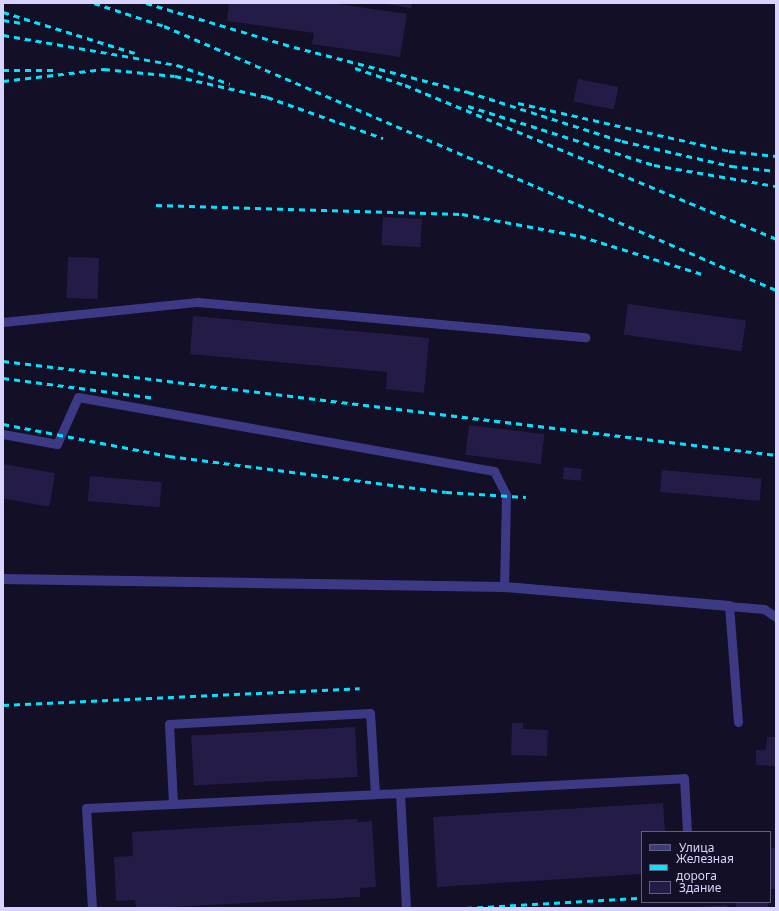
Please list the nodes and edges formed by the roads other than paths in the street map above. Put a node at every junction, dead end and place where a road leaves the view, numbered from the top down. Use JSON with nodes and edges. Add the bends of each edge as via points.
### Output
{"nodes":[{"id":1,"x":3,"y":322,"type":"edge"},
{"id":2,"x":585,"y":337,"type":"dead end"},
{"id":3,"x":3,"y":434,"type":"edge"},
{"id":4,"x":3,"y":579,"type":"edge"},
{"id":5,"x":504,"y":587,"type":"junction"},
{"id":6,"x":729,"y":606,"type":"junction"},
{"id":7,"x":776,"y":617,"type":"edge"},
{"id":8,"x":738,"y":722,"type":"dead end"},
{"id":9,"x":400,"y":793,"type":"junction"},
{"id":10,"x":375,"y":794,"type":"junction"},
{"id":11,"x":173,"y":804,"type":"junction"},
{"id":12,"x":687,"y":831,"type":"edge"},
{"id":13,"x":92,"y":908,"type":"edge"},
{"id":14,"x":406,"y":908,"type":"edge"}],
"edges":[{"from":1,"to":2,"type":"lane","via":[[198,302]]},
{"from":3,"to":5,"type":"lane","via":[[57,444],[78,397],[494,471],[506,495]]},
{"from":4,"to":5,"type":"street"},
{"from":5,"to":6,"type":"street"},
{"from":6,"to":7,"type":"lane","via":[[764,609]]},
{"from":6,"to":8,"type":"lane"},
{"from":9,"to":10,"type":"lane"},
{"from":9,"to":12,"type":"lane","via":[[684,778]]},
{"from":9,"to":14,"type":"lane"},
{"from":10,"to":11,"type":"lane"},
{"from":10,"to":11,"type":"lane","via":[[370,713],[169,724]]},
{"from":11,"to":13,"type":"lane","via":[[86,808]]}]}
